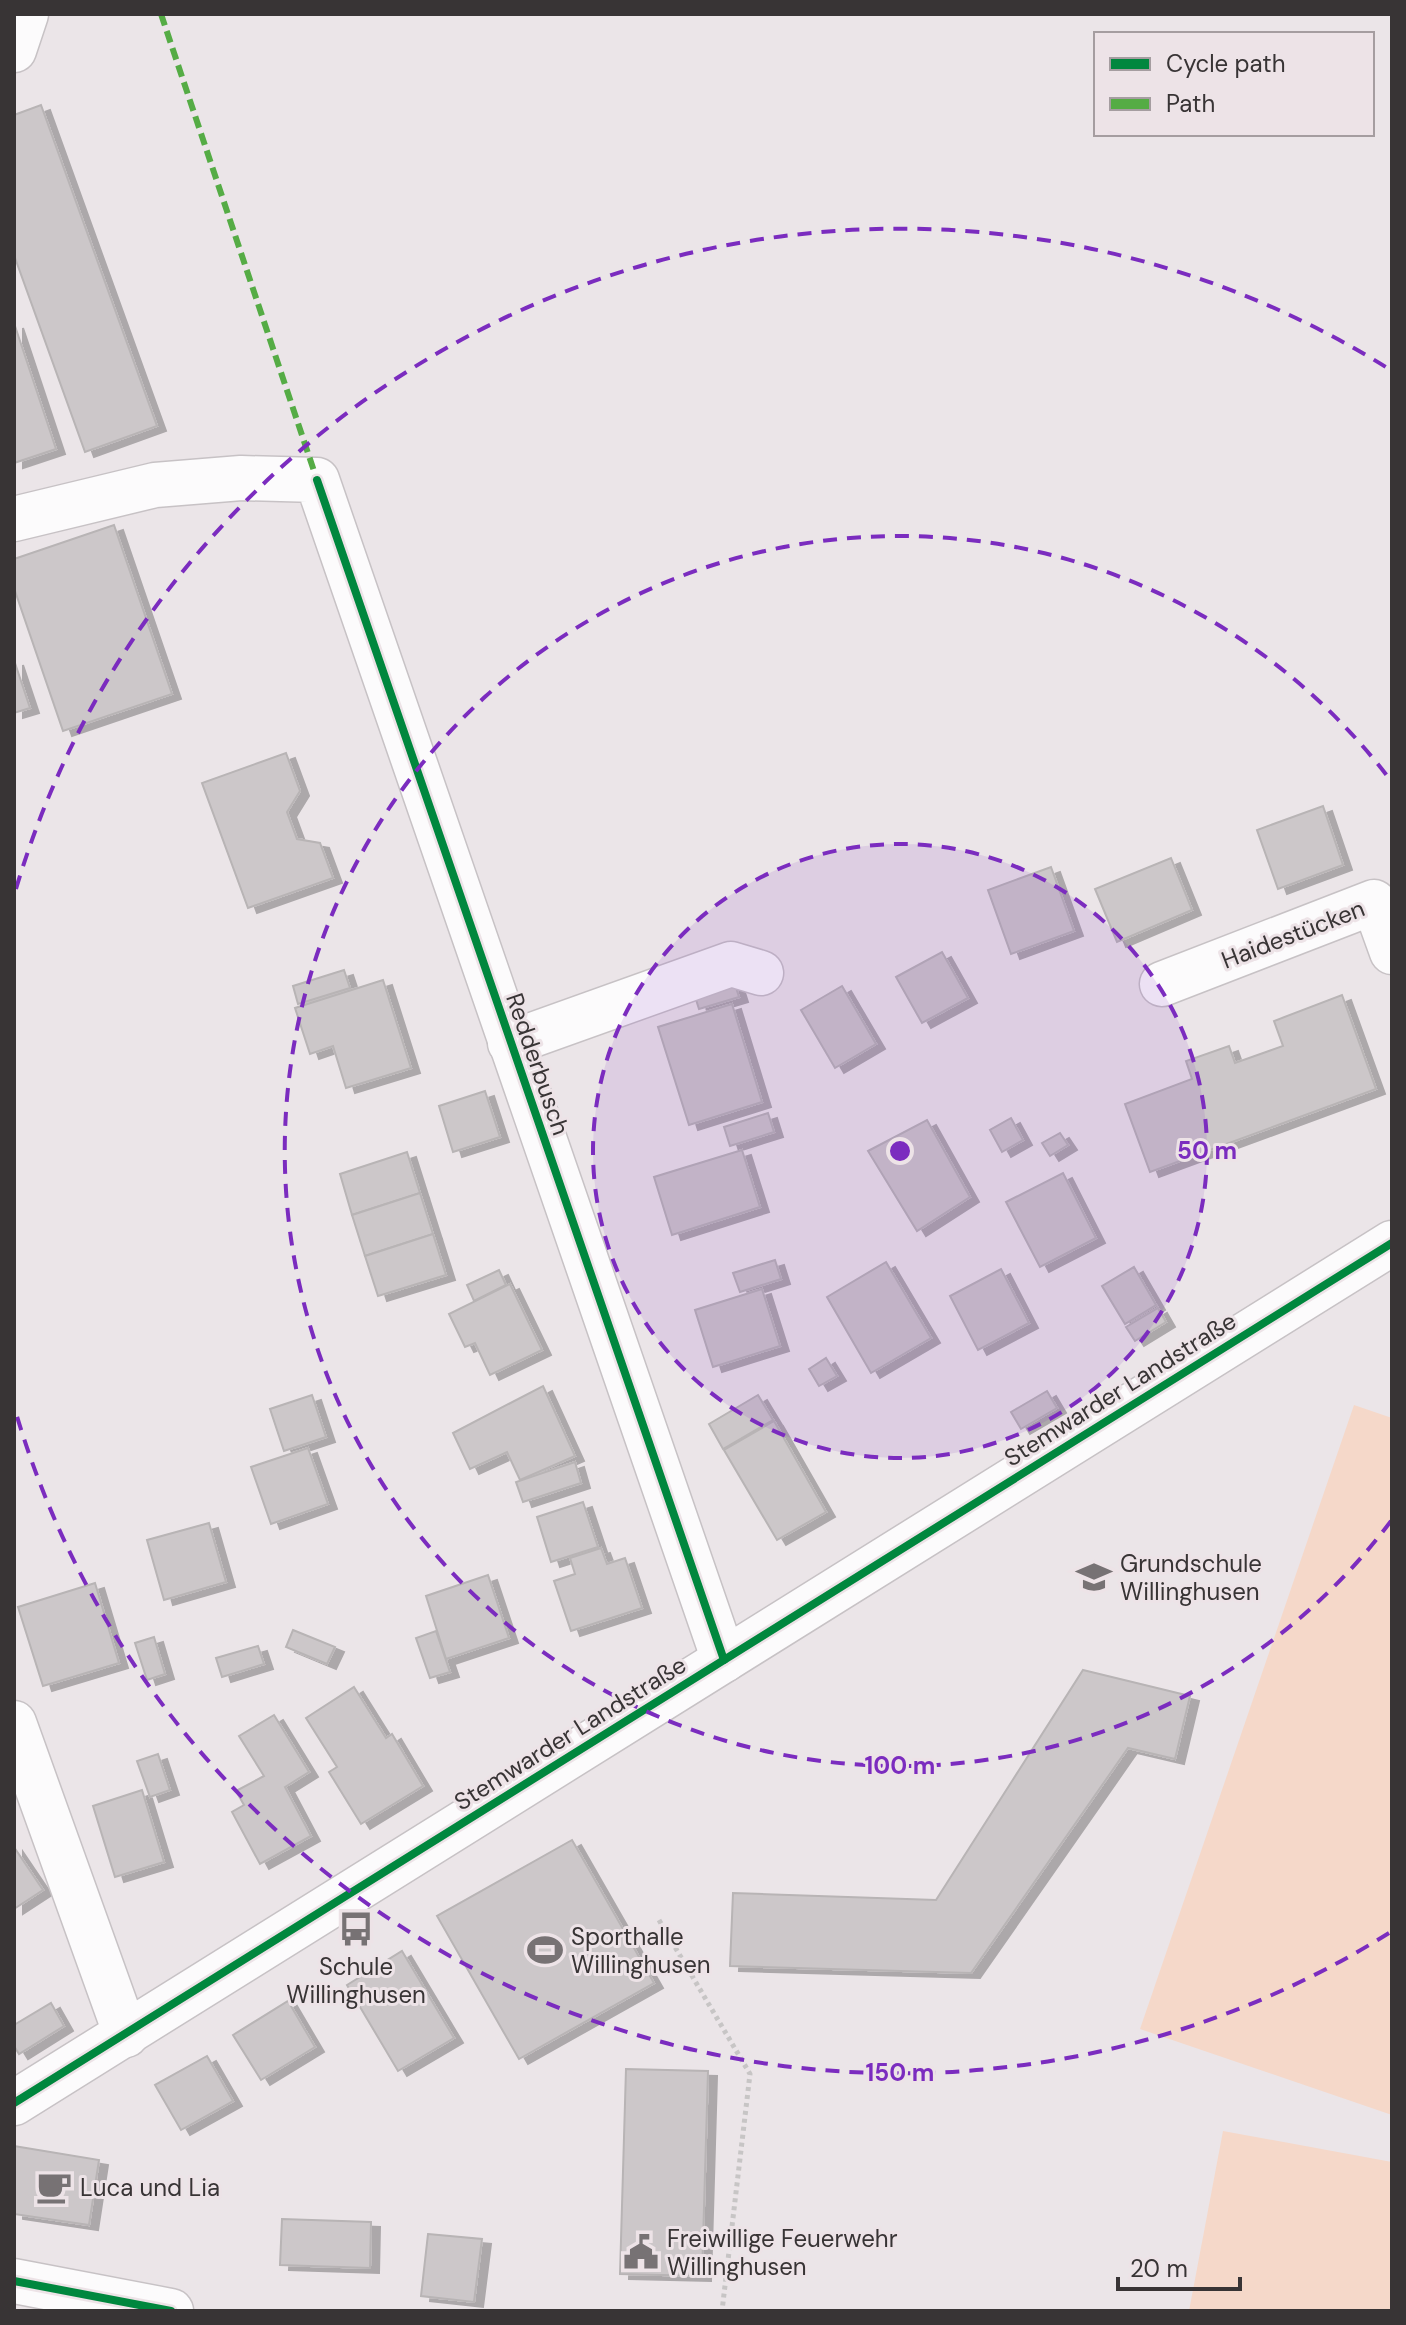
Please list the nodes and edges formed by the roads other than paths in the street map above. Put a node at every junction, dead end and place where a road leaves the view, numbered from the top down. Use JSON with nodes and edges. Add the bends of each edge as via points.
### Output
{"nodes":[{"id":1,"x":26,"y":14,"type":"edge"},
{"id":2,"x":14,"y":50,"type":"edge"},
{"id":3,"x":14,"y":519,"type":"edge"},
{"id":4,"x":1392,"y":952,"type":"edge"},
{"id":5,"x":761,"y":973,"type":"dead end"},
{"id":6,"x":1162,"y":984,"type":"dead end"},
{"id":7,"x":510,"y":1043,"type":"junction"},
{"id":8,"x":1392,"y":1243,"type":"edge"},
{"id":9,"x":724,"y":1660,"type":"junction"},
{"id":10,"x":14,"y":1723,"type":"edge"},
{"id":11,"x":126,"y":2035,"type":"junction"},
{"id":12,"x":14,"y":2103,"type":"edge"},
{"id":13,"x":14,"y":2281,"type":"edge"},
{"id":14,"x":171,"y":2311,"type":"edge"}],
"edges":[{"from":1,"to":2,"type":"street"},
{"from":3,"to":7,"type":"street","name":"Redderbusch","via":[[155,485],[241,478],[317,480]]},
{"from":4,"to":6,"type":"street","name":"Haidestücken","via":[[1374,902]]},
{"from":5,"to":7,"type":"street","via":[[731,964]]},
{"from":7,"to":9,"type":"street","name":"Redderbusch"},
{"from":8,"to":9,"type":"street","name":"Stemwarder Landstraße"},
{"from":9,"to":11,"type":"street","name":"Stemwarder Landstraße"},
{"from":10,"to":11,"type":"street"},
{"from":11,"to":12,"type":"street","name":"Stemwarder Landstraße"},
{"from":13,"to":14,"type":"street"}]}
